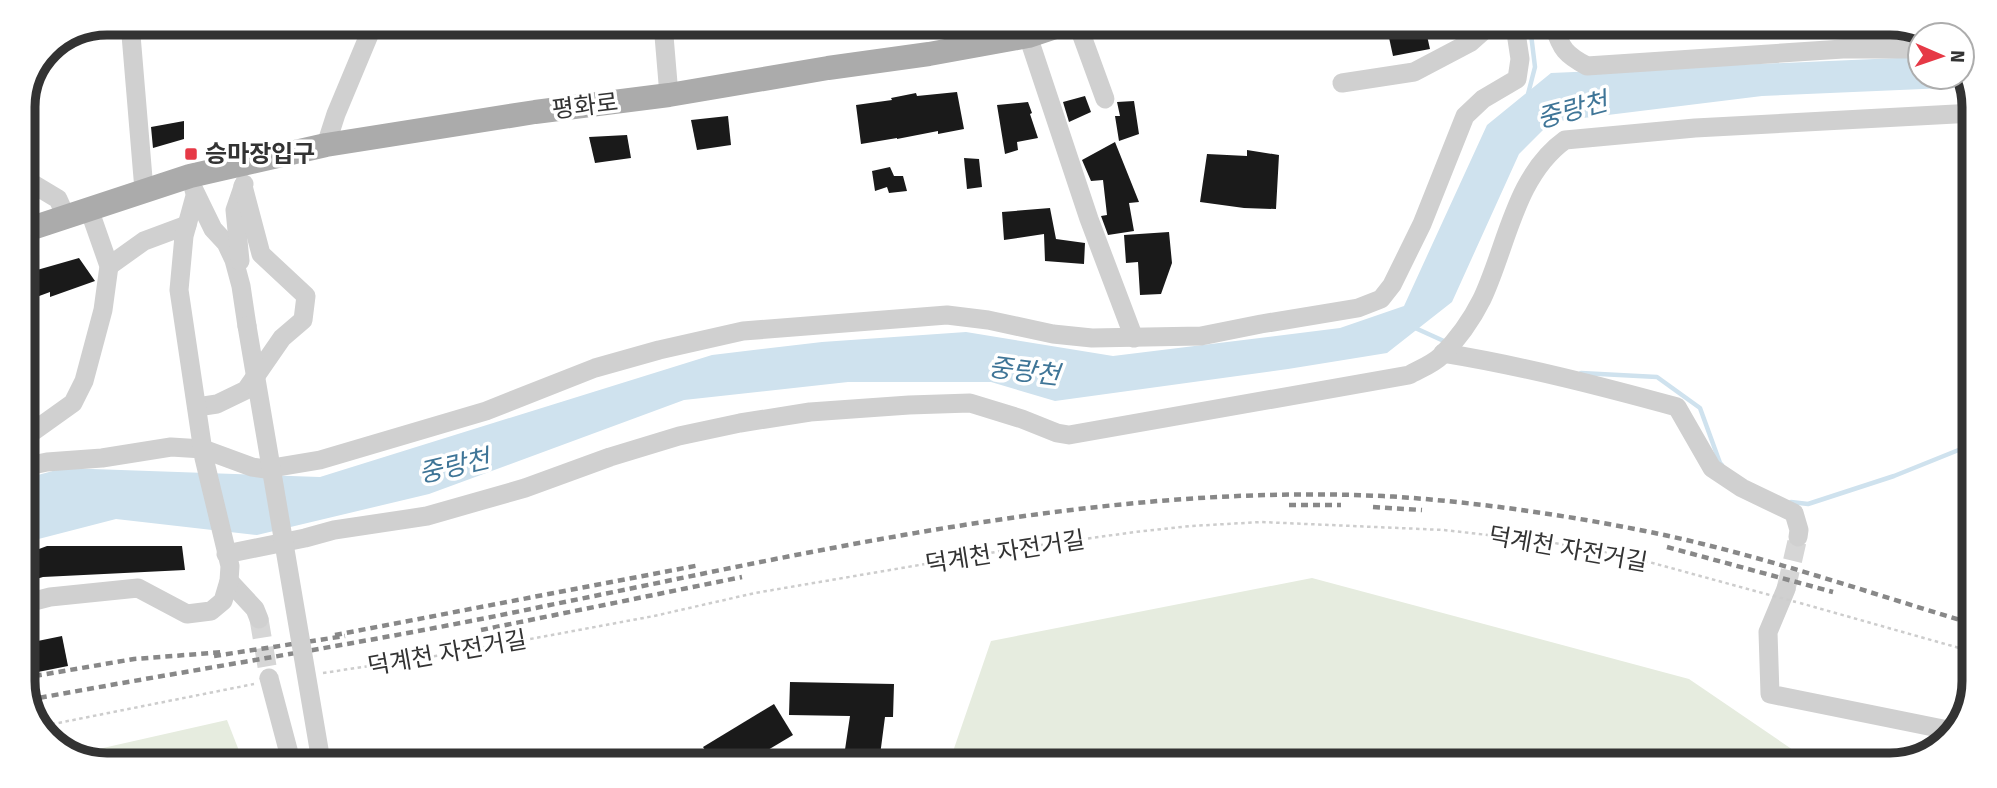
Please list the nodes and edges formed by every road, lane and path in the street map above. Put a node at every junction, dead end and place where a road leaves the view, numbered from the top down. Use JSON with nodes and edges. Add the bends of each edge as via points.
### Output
{"nodes":[{"id":1,"x":131,"y":35,"type":"edge"},
{"id":2,"x":369,"y":35,"type":"edge"},
{"id":3,"x":664,"y":35,"type":"edge"},
{"id":4,"x":1031,"y":35,"type":"edge"},
{"id":5,"x":1082,"y":35,"type":"edge"},
{"id":6,"x":1479,"y":35,"type":"edge"},
{"id":7,"x":1516,"y":35,"type":"edge"},
{"id":8,"x":1557,"y":35,"type":"edge"},
{"id":9,"x":1028,"y":36,"type":"junction"},
{"id":10,"x":1906,"y":49,"type":"edge"},
{"id":11,"x":1342,"y":83,"type":"dead end"},
{"id":12,"x":669,"y":95,"type":"junction"},
{"id":13,"x":1105,"y":99,"type":"dead end"},
{"id":14,"x":1962,"y":114,"type":"edge"},
{"id":15,"x":326,"y":145,"type":"junction"},
{"id":16,"x":246,"y":175,"type":"junction"},
{"id":17,"x":35,"y":185,"type":"edge"},
{"id":18,"x":193,"y":186,"type":"junction"},
{"id":19,"x":144,"y":190,"type":"junction"},
{"id":20,"x":89,"y":209,"type":"junction"},
{"id":21,"x":66,"y":217,"type":"junction"},
{"id":22,"x":187,"y":225,"type":"junction"},
{"id":23,"x":35,"y":227,"type":"edge"},
{"id":24,"x":109,"y":266,"type":"junction"},
{"id":25,"x":241,"y":286,"type":"junction"},
{"id":26,"x":1134,"y":338,"type":"junction"},
{"id":27,"x":1450,"y":346,"type":"junction"},
{"id":28,"x":197,"y":407,"type":"junction"},
{"id":29,"x":35,"y":430,"type":"edge"},
{"id":30,"x":203,"y":454,"type":"junction"},
{"id":31,"x":35,"y":464,"type":"edge"},
{"id":32,"x":1798,"y":537,"type":"tunnel mouth"},
{"id":33,"x":225,"y":550,"type":"junction"},
{"id":34,"x":229,"y":581,"type":"junction"},
{"id":35,"x":1791,"y":596,"type":"junction"},
{"id":36,"x":35,"y":601,"type":"edge"},
{"id":37,"x":259,"y":619,"type":"tunnel mouth"},
{"id":38,"x":1962,"y":649,"type":"edge"},
{"id":39,"x":317,"y":674,"type":"dead end"},
{"id":40,"x":269,"y":680,"type":"joint"},
{"id":41,"x":50,"y":725,"type":"edge"},
{"id":42,"x":1943,"y":729,"type":"edge"},
{"id":43,"x":289,"y":753,"type":"edge"},
{"id":44,"x":320,"y":753,"type":"edge"}],
"edges":[{"from":1,"to":19,"type":"street"},
{"from":2,"to":15,"type":"street"},
{"from":3,"to":12,"type":"street"},
{"from":4,"to":9,"type":"main road","name":"평화로"},
{"from":5,"to":13,"type":"street"},
{"from":6,"to":11,"type":"street","via":[[1414,72]]},
{"from":7,"to":26,"type":"street","via":[[1517,79],[1465,116],[1422,224],[1381,299],[1358,308],[1201,336]]},
{"from":8,"to":10,"type":"street","via":[[1570,57],[1587,66]]},
{"from":9,"to":12,"type":"main road","name":"평화로"},
{"from":9,"to":26,"type":"street"},
{"from":12,"to":15,"type":"main road","name":"평화로"},
{"from":14,"to":27,"type":"street","via":[[1565,140],[1551,150],[1524,190],[1481,299]]},
{"from":15,"to":16,"type":"main road","name":"평화로"},
{"from":16,"to":18,"type":"main road","name":"평화로"},
{"from":16,"to":25,"type":"street","via":[[235,210]]},
{"from":16,"to":28,"type":"street","via":[[261,254],[306,296],[303,320],[282,338],[246,390],[217,404]]},
{"from":17,"to":21,"type":"street","via":[[58,199]]},
{"from":18,"to":19,"type":"main road","name":"평화로"},
{"from":18,"to":22,"type":"street"},
{"from":18,"to":25,"type":"street","via":[[213,229],[226,243]]},
{"from":19,"to":20,"type":"main road","name":"평화로"},
{"from":20,"to":21,"type":"main road","name":"평화로"},
{"from":20,"to":24,"type":"street"},
{"from":21,"to":23,"type":"main road","name":"평화로"},
{"from":22,"to":24,"type":"street","via":[[144,240]]},
{"from":22,"to":28,"type":"street","via":[[180,290]]},
{"from":24,"to":29,"type":"street","via":[[84,381],[73,403]]},
{"from":25,"to":44,"type":"street","bridge":true},
{"from":26,"to":30,"type":"street","via":[[1053,334],[947,315],[743,331],[595,368],[486,411],[320,460],[266,469]]},
{"from":27,"to":32,"type":"street","via":[[1480,359],[1677,407],[1712,468],[1794,513]]},
{"from":27,"to":33,"type":"street","via":[[1409,375],[1069,435],[970,403],[810,412],[740,423],[679,436],[427,516]]},
{"from":28,"to":30,"type":"street"},
{"from":30,"to":31,"type":"street","via":[[171,447]]},
{"from":30,"to":33,"type":"street"},
{"from":33,"to":34,"type":"street"},
{"from":34,"to":36,"type":"street","via":[[223,601],[211,611],[187,614],[138,588]]},
{"from":34,"to":37,"type":"street"},
{"from":35,"to":38,"type":"path","name":"덕계천 자전거길"},
{"from":35,"to":39,"type":"path","name":"덕계천 자전거길","bridge":true,"via":[[1766,594],[1628,556],[1549,542],[1444,530],[1261,522],[1135,532],[927,563],[455,653]]},
{"from":35,"to":42,"type":"street","via":[[1768,632],[1770,694]]},
{"from":40,"to":41,"type":"path"},
{"from":40,"to":43,"type":"street"}]}
